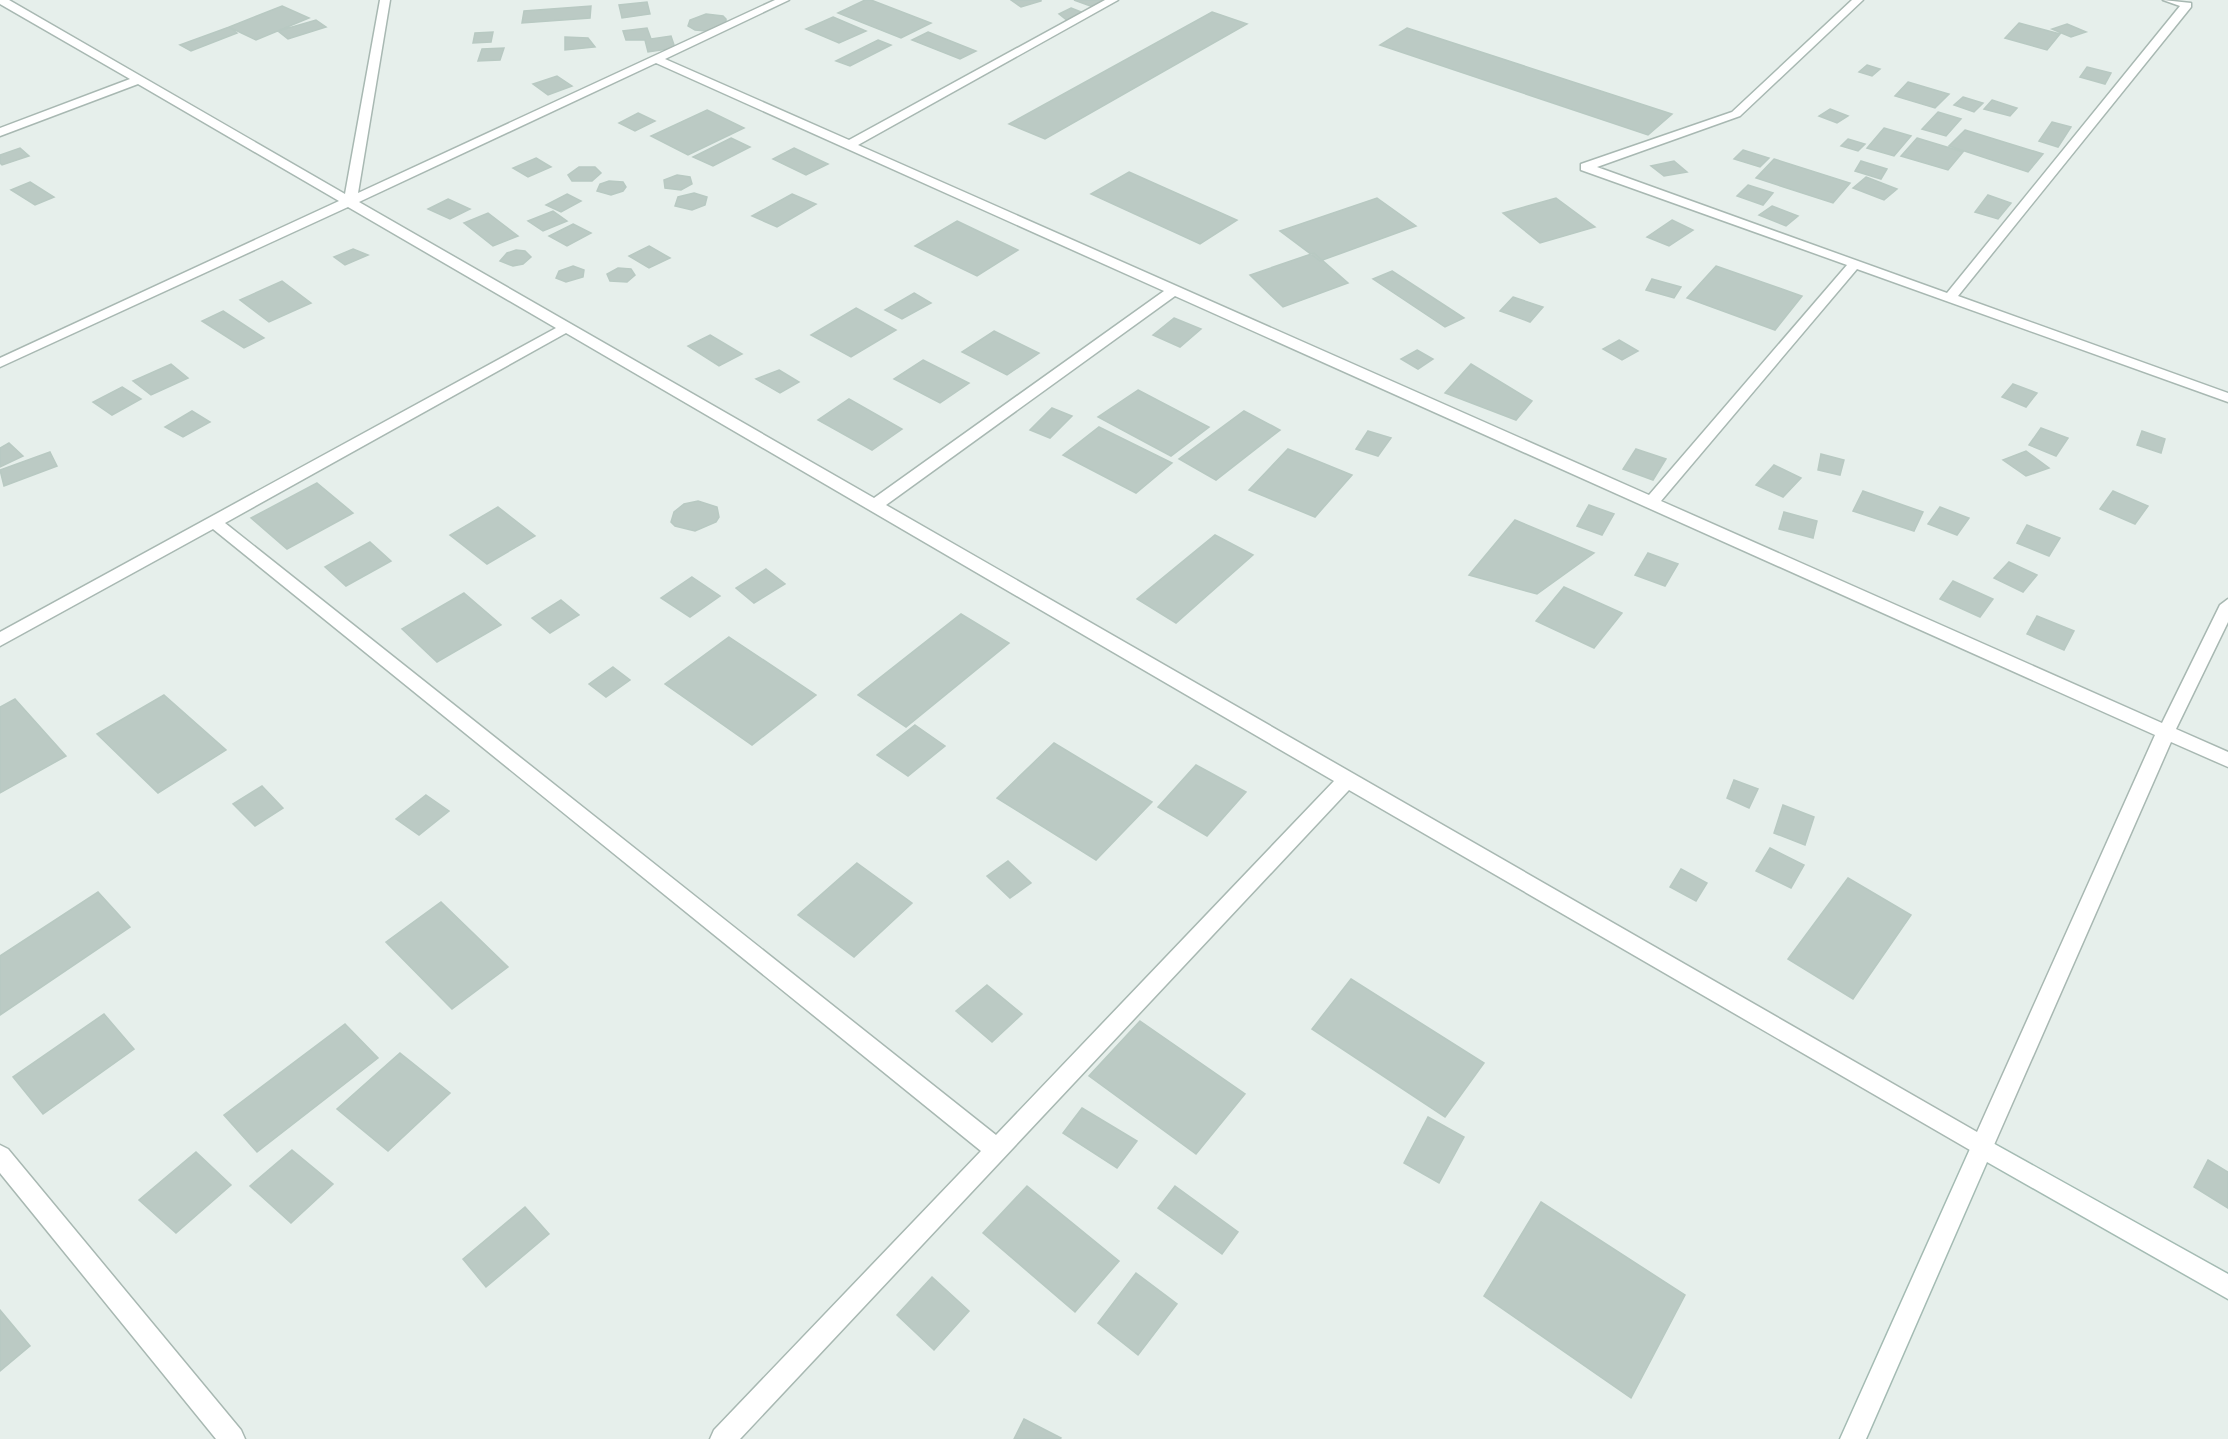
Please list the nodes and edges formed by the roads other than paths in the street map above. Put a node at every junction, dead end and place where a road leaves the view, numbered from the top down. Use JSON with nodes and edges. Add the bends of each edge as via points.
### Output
{"nodes":[{"id":1,"x":1,"y":0,"type":"edge"},
{"id":2,"x":385,"y":0,"type":"edge"},
{"id":3,"x":784,"y":0,"type":"edge"},
{"id":4,"x":1113,"y":0,"type":"edge"},
{"id":5,"x":1836,"y":0,"type":"edge"},
{"id":6,"x":2168,"y":0,"type":"edge"},
{"id":7,"x":1856,"y":2,"type":"edge"},
{"id":8,"x":656,"y":60,"type":"junction"},
{"id":9,"x":138,"y":80,"type":"junction"},
{"id":10,"x":0,"y":132,"type":"edge"},
{"id":11,"x":849,"y":145,"type":"junction"},
{"id":12,"x":350,"y":201,"type":"junction"},
{"id":13,"x":1856,"y":264,"type":"junction"},
{"id":14,"x":1174,"y":290,"type":"junction"},
{"id":15,"x":1950,"y":298,"type":"junction"},
{"id":16,"x":567,"y":327,"type":"junction"},
{"id":17,"x":0,"y":363,"type":"edge"},
{"id":18,"x":2228,"y":398,"type":"edge"},
{"id":19,"x":1651,"y":503,"type":"junction"},
{"id":20,"x":875,"y":505,"type":"junction"},
{"id":21,"x":214,"y":522,"type":"junction"},
{"id":22,"x":2228,"y":605,"type":"edge"},
{"id":23,"x":0,"y":640,"type":"edge"},
{"id":24,"x":2166,"y":732,"type":"junction"},
{"id":25,"x":2228,"y":760,"type":"edge"},
{"id":26,"x":1348,"y":779,"type":"junction"},
{"id":27,"x":1982,"y":1147,"type":"junction"},
{"id":28,"x":997,"y":1150,"type":"junction"},
{"id":29,"x":0,"y":1156,"type":"edge"},
{"id":30,"x":2228,"y":1287,"type":"edge"},
{"id":31,"x":232,"y":1439,"type":"edge"},
{"id":32,"x":723,"y":1439,"type":"edge"},
{"id":33,"x":1853,"y":1439,"type":"edge"}],
"edges":[{"from":1,"to":9,"type":"street"},
{"from":2,"to":12,"type":"street"},
{"from":3,"to":8,"type":"street"},
{"from":4,"to":11,"type":"street"},
{"from":5,"to":7,"type":"street"},
{"from":6,"to":15,"type":"street","via":[[2187,5]]},
{"from":7,"to":13,"type":"street","via":[[1736,114],[1585,167]]},
{"from":8,"to":11,"type":"street"},
{"from":8,"to":12,"type":"street"},
{"from":9,"to":10,"type":"street"},
{"from":9,"to":12,"type":"street"},
{"from":11,"to":14,"type":"street"},
{"from":12,"to":16,"type":"street"},
{"from":12,"to":17,"type":"street"},
{"from":13,"to":15,"type":"street"},
{"from":13,"to":19,"type":"street"},
{"from":14,"to":19,"type":"street"},
{"from":14,"to":20,"type":"street"},
{"from":15,"to":18,"type":"street"},
{"from":16,"to":20,"type":"street"},
{"from":16,"to":21,"type":"street"},
{"from":19,"to":24,"type":"street"},
{"from":20,"to":26,"type":"street"},
{"from":21,"to":23,"type":"street"},
{"from":21,"to":28,"type":"street"},
{"from":22,"to":24,"type":"street"},
{"from":24,"to":25,"type":"street"},
{"from":24,"to":27,"type":"street"},
{"from":26,"to":27,"type":"street"},
{"from":26,"to":28,"type":"street"},
{"from":27,"to":30,"type":"street"},
{"from":27,"to":33,"type":"street"},
{"from":28,"to":32,"type":"street"},
{"from":29,"to":31,"type":"street"}]}
